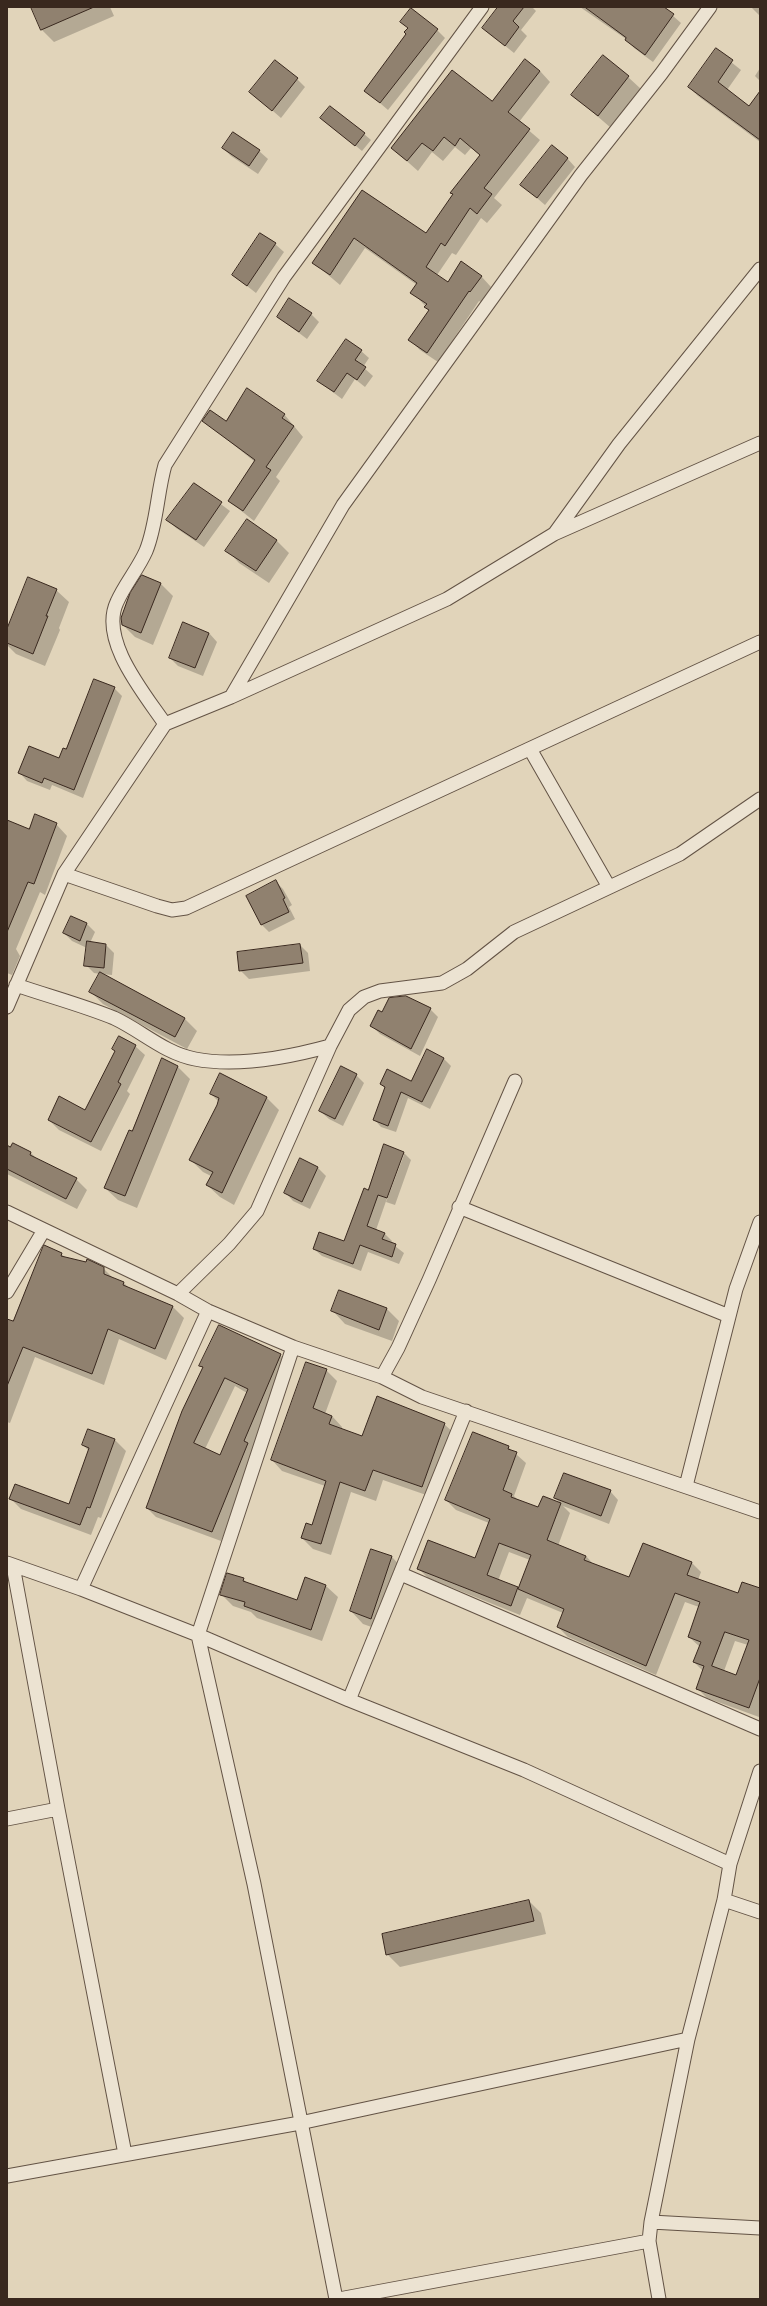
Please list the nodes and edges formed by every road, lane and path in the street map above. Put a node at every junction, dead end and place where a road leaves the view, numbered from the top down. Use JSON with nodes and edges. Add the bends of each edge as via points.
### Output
{"nodes":[{"id":1,"x":482,"y":7,"type":"edge"},
{"id":2,"x":710,"y":7,"type":"edge"},
{"id":3,"x":760,"y":269,"type":"edge"},
{"id":4,"x":760,"y":443,"type":"edge"},
{"id":5,"x":554,"y":534,"type":"junction"},
{"id":6,"x":760,"y":642,"type":"edge"},
{"id":7,"x":232,"y":696,"type":"junction"},
{"id":8,"x":165,"y":724,"type":"junction"},
{"id":9,"x":530,"y":749,"type":"junction"},
{"id":10,"x":760,"y":799,"type":"edge"},
{"id":11,"x":64,"y":874,"type":"junction"},
{"id":12,"x":609,"y":887,"type":"junction"},
{"id":13,"x":16,"y":985,"type":"junction"},
{"id":14,"x":7,"y":1007,"type":"edge"},
{"id":15,"x":330,"y":1046,"type":"junction"},
{"id":16,"x":515,"y":1080,"type":"dead end"},
{"id":17,"x":459,"y":1207,"type":"junction"},
{"id":18,"x":7,"y":1212,"type":"edge"},
{"id":19,"x":760,"y":1222,"type":"edge"},
{"id":20,"x":44,"y":1230,"type":"junction"},
{"id":21,"x":7,"y":1292,"type":"edge"},
{"id":22,"x":178,"y":1294,"type":"junction"},
{"id":23,"x":208,"y":1311,"type":"junction"},
{"id":24,"x":729,"y":1316,"type":"junction"},
{"id":25,"x":294,"y":1347,"type":"junction"},
{"id":26,"x":382,"y":1377,"type":"junction"},
{"id":27,"x":466,"y":1411,"type":"junction"},
{"id":28,"x":686,"y":1486,"type":"junction"},
{"id":29,"x":760,"y":1512,"type":"edge"},
{"id":30,"x":10,"y":1564,"type":"edge"},
{"id":31,"x":401,"y":1574,"type":"junction"},
{"id":32,"x":81,"y":1589,"type":"junction"},
{"id":33,"x":198,"y":1635,"type":"junction"},
{"id":34,"x":349,"y":1700,"type":"junction"},
{"id":35,"x":760,"y":1729,"type":"edge"},
{"id":36,"x":760,"y":1771,"type":"edge"},
{"id":37,"x":58,"y":1810,"type":"junction"},
{"id":38,"x":7,"y":1819,"type":"edge"},
{"id":39,"x":730,"y":1864,"type":"junction"},
{"id":40,"x":724,"y":1900,"type":"junction"},
{"id":41,"x":760,"y":1912,"type":"edge"},
{"id":42,"x":688,"y":2039,"type":"junction"},
{"id":43,"x":300,"y":2122,"type":"junction"},
{"id":44,"x":125,"y":2154,"type":"junction"},
{"id":45,"x":7,"y":2176,"type":"edge"},
{"id":46,"x":652,"y":2222,"type":"junction"},
{"id":47,"x":760,"y":2228,"type":"edge"},
{"id":48,"x":649,"y":2241,"type":"junction"},
{"id":49,"x":337,"y":2299,"type":"edge"},
{"id":50,"x":659,"y":2299,"type":"edge"}],
"edges":[{"from":1,"to":8,"type":"street","via":[[284,277],[165,465],[145,552],[111,617],[117,647]]},
{"from":2,"to":7,"type":"street","via":[[582,175],[344,505]]},
{"from":3,"to":5,"type":"street","via":[[619,444]]},
{"from":4,"to":5,"type":"street"},
{"from":5,"to":7,"type":"street","via":[[447,599]]},
{"from":6,"to":9,"type":"street"},
{"from":7,"to":8,"type":"street"},
{"from":8,"to":11,"type":"street"},
{"from":9,"to":11,"type":"street","via":[[186,908],[172,910],[157,906]]},
{"from":9,"to":12,"type":"street"},
{"from":10,"to":12,"type":"street","via":[[680,854]]},
{"from":11,"to":13,"type":"street"},
{"from":12,"to":15,"type":"street","via":[[514,932],[467,969],[442,983],[380,991],[364,997],[349,1010]]},
{"from":13,"to":14,"type":"street"},
{"from":13,"to":15,"type":"street","via":[[113,1018],[168,1050],[194,1059],[228,1062],[294,1056]]},
{"from":15,"to":22,"type":"street","via":[[257,1211],[229,1244]]},
{"from":16,"to":17,"type":"street"},
{"from":17,"to":24,"type":"street"},
{"from":17,"to":26,"type":"street","via":[[398,1348]]},
{"from":18,"to":20,"type":"street"},
{"from":19,"to":24,"type":"street"},
{"from":20,"to":21,"type":"street"},
{"from":20,"to":22,"type":"street"},
{"from":22,"to":23,"type":"street"},
{"from":23,"to":25,"type":"street"},
{"from":23,"to":32,"type":"street"},
{"from":24,"to":28,"type":"street"},
{"from":25,"to":26,"type":"street"},
{"from":25,"to":33,"type":"street"},
{"from":26,"to":27,"type":"street","via":[[422,1397]]},
{"from":27,"to":28,"type":"street"},
{"from":27,"to":31,"type":"street"},
{"from":28,"to":29,"type":"street"},
{"from":30,"to":32,"type":"street"},
{"from":30,"to":37,"type":"street"},
{"from":31,"to":34,"type":"street"},
{"from":31,"to":35,"type":"street"},
{"from":32,"to":33,"type":"street"},
{"from":33,"to":34,"type":"street"},
{"from":33,"to":43,"type":"street","via":[[254,1884]]},
{"from":34,"to":39,"type":"street","via":[[524,1770]]},
{"from":36,"to":39,"type":"street"},
{"from":37,"to":38,"type":"street"},
{"from":37,"to":44,"type":"street"},
{"from":39,"to":40,"type":"street"},
{"from":40,"to":41,"type":"street"},
{"from":40,"to":42,"type":"street"},
{"from":42,"to":43,"type":"street"},
{"from":42,"to":46,"type":"street"},
{"from":43,"to":44,"type":"street"},
{"from":43,"to":49,"type":"street"},
{"from":44,"to":45,"type":"street"},
{"from":46,"to":47,"type":"street"},
{"from":46,"to":48,"type":"street"},
{"from":48,"to":49,"type":"street"},
{"from":48,"to":50,"type":"street"}]}
